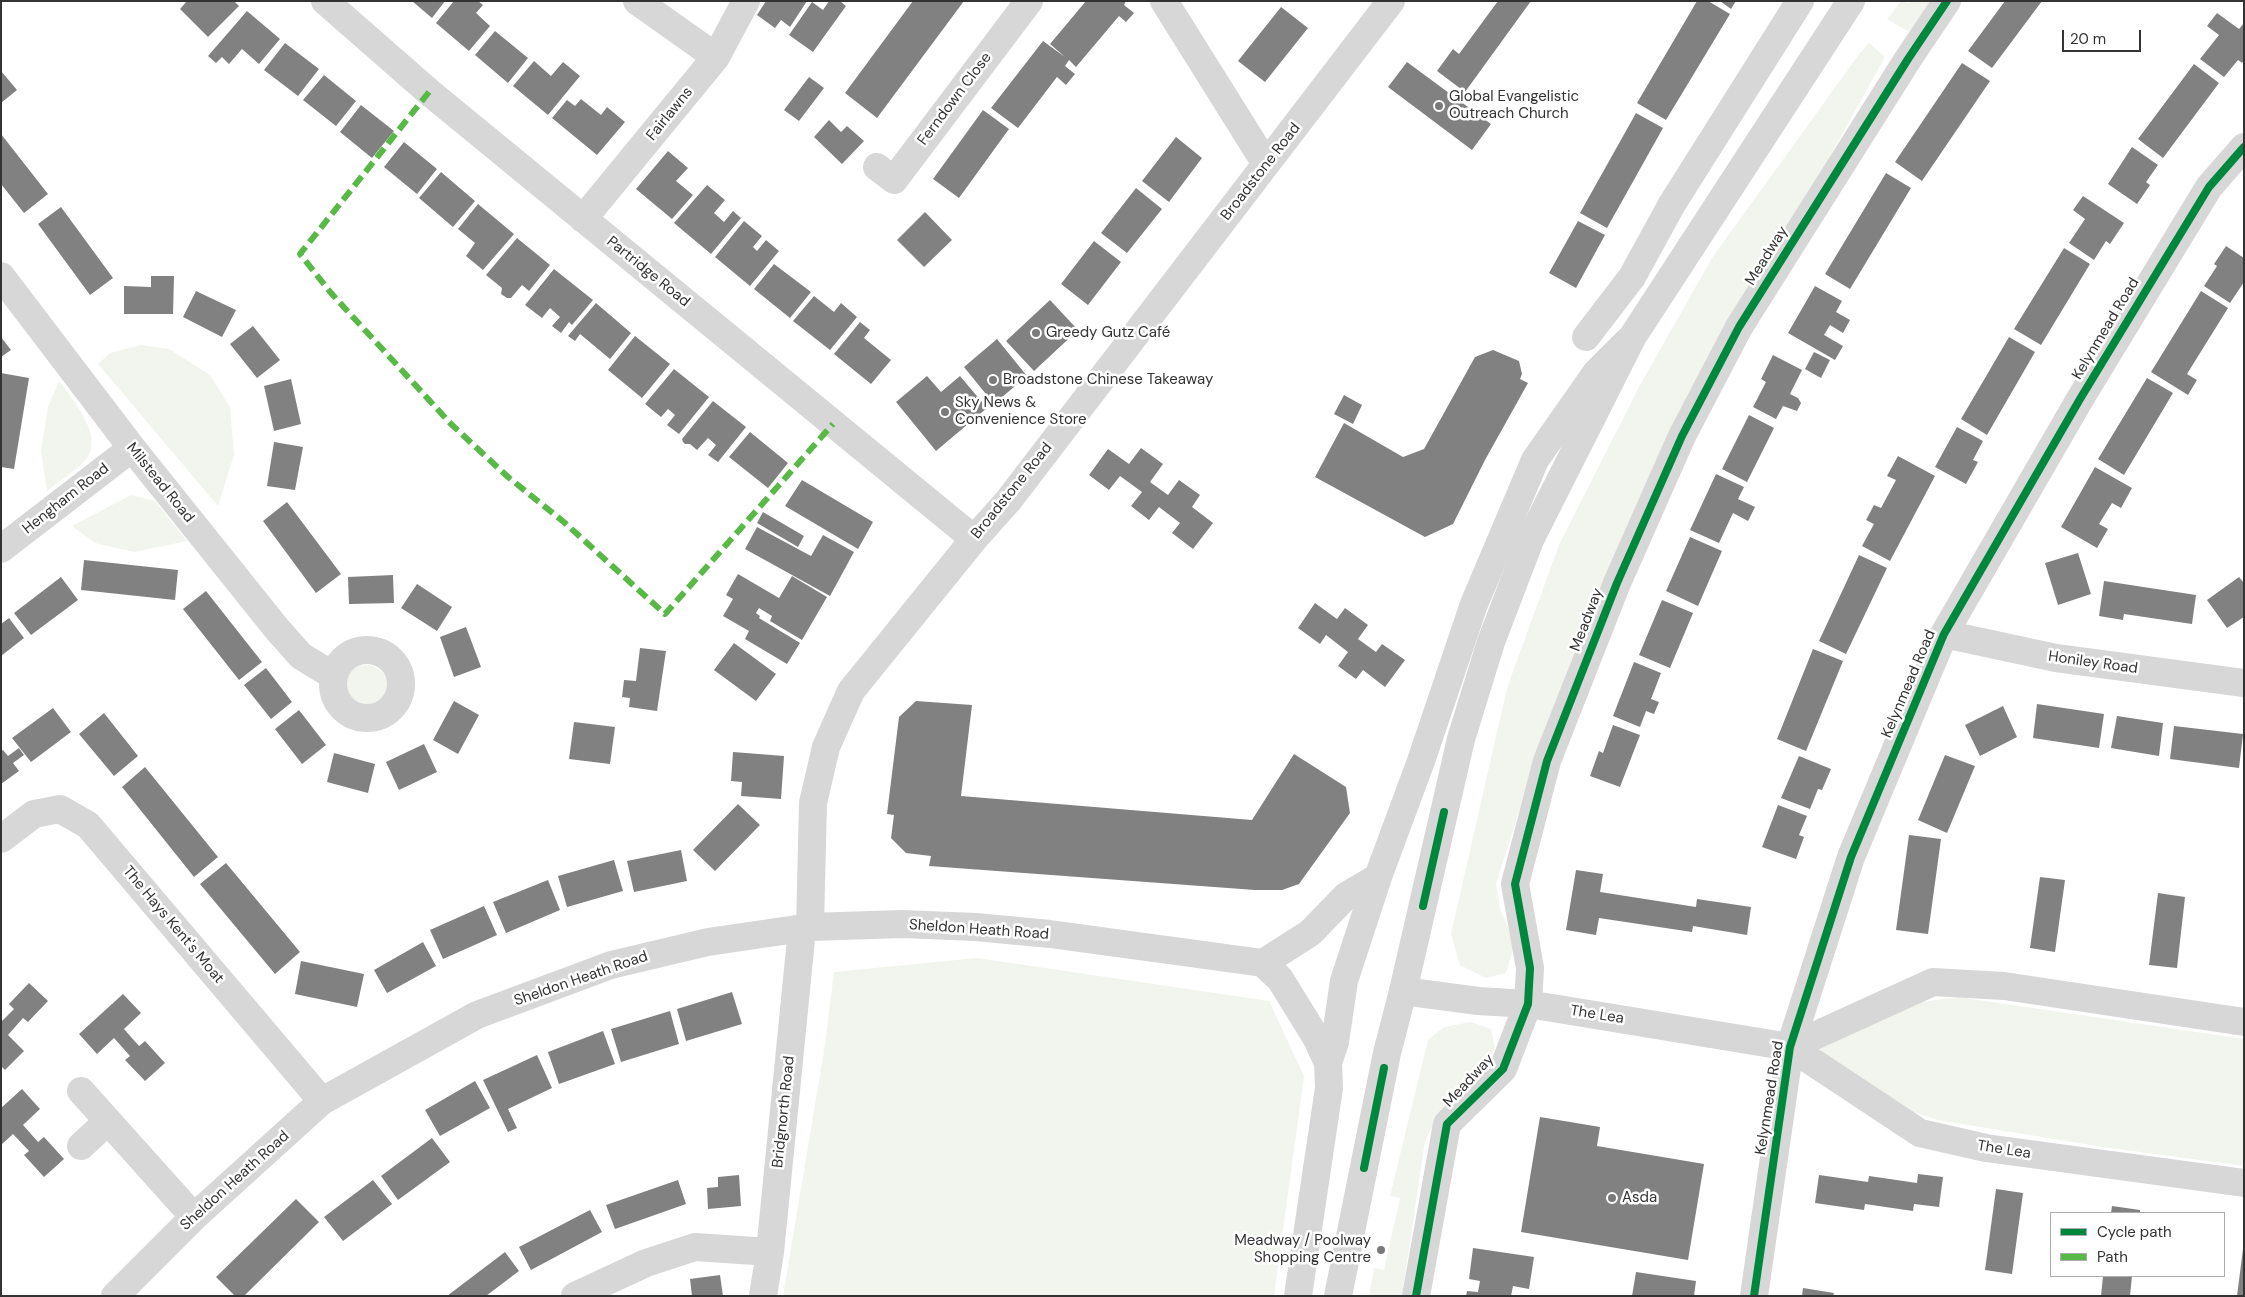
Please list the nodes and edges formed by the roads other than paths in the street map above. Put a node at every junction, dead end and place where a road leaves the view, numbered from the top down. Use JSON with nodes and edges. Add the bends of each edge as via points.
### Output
{"nodes":[{"id":1,"x":325,"y":1,"type":"edge"},
{"id":2,"x":637,"y":1,"type":"edge"},
{"id":3,"x":746,"y":1,"type":"edge"},
{"id":4,"x":1029,"y":1,"type":"edge"},
{"id":5,"x":1164,"y":1,"type":"edge"},
{"id":6,"x":1391,"y":1,"type":"edge"},
{"id":7,"x":1800,"y":1,"type":"edge"},
{"id":8,"x":1851,"y":1,"type":"edge"},
{"id":9,"x":1947,"y":1,"type":"edge"},
{"id":10,"x":716,"y":57,"type":"junction"},
{"id":11,"x":2244,"y":147,"type":"edge"},
{"id":12,"x":1266,"y":164,"type":"junction"},
{"id":13,"x":877,"y":166,"type":"dead end"},
{"id":14,"x":584,"y":219,"type":"junction"},
{"id":15,"x":1,"y":276,"type":"edge"},
{"id":16,"x":1632,"y":277,"type":"junction"},
{"id":17,"x":1652,"y":306,"type":"junction"},
{"id":18,"x":1633,"y":336,"type":"junction"},
{"id":19,"x":1586,"y":337,"type":"dead end"},
{"id":20,"x":132,"y":448,"type":"junction"},
{"id":21,"x":974,"y":539,"type":"junction"},
{"id":22,"x":1,"y":549,"type":"edge"},
{"id":23,"x":1944,"y":634,"type":"junction"},
{"id":24,"x":334,"y":676,"type":"dead end"},
{"id":25,"x":2244,"y":683,"type":"edge"},
{"id":26,"x":1,"y":839,"type":"edge"},
{"id":27,"x":1378,"y":877,"type":"junction"},
{"id":28,"x":806,"y":928,"type":"junction"},
{"id":29,"x":1263,"y":963,"type":"junction"},
{"id":30,"x":1403,"y":991,"type":"junction"},
{"id":31,"x":1528,"y":1004,"type":"junction"},
{"id":32,"x":2244,"y":1022,"type":"edge"},
{"id":33,"x":1790,"y":1047,"type":"junction"},
{"id":34,"x":1328,"y":1063,"type":"junction"},
{"id":35,"x":81,"y":1091,"type":"dead end"},
{"id":36,"x":322,"y":1101,"type":"junction"},
{"id":37,"x":108,"y":1121,"type":"junction"},
{"id":38,"x":81,"y":1146,"type":"dead end"},
{"id":39,"x":2244,"y":1183,"type":"edge"},
{"id":40,"x":194,"y":1216,"type":"junction"},
{"id":41,"x":770,"y":1252,"type":"junction"},
{"id":42,"x":115,"y":1296,"type":"edge"},
{"id":43,"x":575,"y":1296,"type":"edge"},
{"id":44,"x":763,"y":1296,"type":"edge"},
{"id":45,"x":1298,"y":1296,"type":"edge"},
{"id":46,"x":1338,"y":1296,"type":"edge"},
{"id":47,"x":1416,"y":1296,"type":"edge"},
{"id":48,"x":1754,"y":1296,"type":"edge"}],
"edges":[{"from":1,"to":14,"type":"street","name":"Partridge Road","via":[[429,92]]},
{"from":2,"to":10,"type":"street"},
{"from":3,"to":10,"type":"street","name":"Fairlawns"},
{"from":4,"to":13,"type":"street","name":"Ferndown Close","via":[[894,180]]},
{"from":5,"to":12,"type":"street"},
{"from":6,"to":12,"type":"street","name":"Broadstone Road"},
{"from":7,"to":16,"type":"street","via":[[1672,204]]},
{"from":8,"to":17,"type":"street"},
{"from":9,"to":31,"type":"street","name":"Meadway","via":[[1739,326],[1682,436],[1617,583],[1547,761],[1515,884],[1530,968]]},
{"from":10,"to":14,"type":"street","name":"Fairlawns"},
{"from":11,"to":23,"type":"street","name":"Kelynmead Road","via":[[2209,187],[2080,399]]},
{"from":12,"to":21,"type":"street","name":"Broadstone Road","via":[[1008,501]]},
{"from":14,"to":21,"type":"street","name":"Partridge Road"},
{"from":15,"to":20,"type":"street","name":"Milstead Road"},
{"from":16,"to":17,"type":"street"},
{"from":16,"to":19,"type":"street"},
{"from":17,"to":18,"type":"street"},
{"from":18,"to":27,"type":"street","via":[[1596,373],[1536,460],[1474,604]]},
{"from":18,"to":30,"type":"street","via":[[1530,540],[1491,642],[1461,739]]},
{"from":20,"to":22,"type":"street","name":"Hengham Road"},
{"from":20,"to":24,"type":"street","name":"Milstead Road","via":[[277,629],[301,656]]},
{"from":21,"to":28,"type":"street","name":"Broadstone Road","via":[[852,690],[826,747],[813,803]]},
{"from":23,"to":25,"type":"street","name":"Honiley Road","via":[[2056,658]]},
{"from":23,"to":33,"type":"street","name":"Kelynmead Road","via":[[1851,858]]},
{"from":26,"to":36,"type":"street","name":"The Hays Kent's Moat","via":[[34,814],[60,809],[88,825]]},
{"from":27,"to":29,"type":"street","via":[[1346,896],[1310,933]]},
{"from":27,"to":34,"type":"street","via":[[1344,981],[1335,1042]]},
{"from":28,"to":29,"type":"street","name":"Sheldon Heath Road","via":[[902,924],[976,927]]},
{"from":28,"to":36,"type":"street","name":"Sheldon Heath Road","via":[[708,942],[611,965],[477,1015]]},
{"from":28,"to":41,"type":"street","name":"Bridgnorth Road"},
{"from":29,"to":34,"type":"street","via":[[1280,979]]},
{"from":30,"to":31,"type":"street","name":"The Lea"},
{"from":30,"to":46,"type":"street","via":[[1387,1052]]},
{"from":31,"to":33,"type":"street","name":"The Lea"},
{"from":31,"to":47,"type":"street","name":"Meadway","via":[[1503,1069],[1447,1124]]},
{"from":32,"to":33,"type":"street","via":[[2004,986],[1933,982]]},
{"from":33,"to":39,"type":"street","name":"The Lea","via":[[1920,1133],[1986,1148]]},
{"from":33,"to":48,"type":"street","name":"Kelynmead Road"},
{"from":34,"to":45,"type":"street","via":[[1329,1088]]},
{"from":35,"to":37,"type":"street"},
{"from":36,"to":40,"type":"street","name":"Sheldon Heath Road"},
{"from":37,"to":38,"type":"street"},
{"from":37,"to":40,"type":"street"},
{"from":40,"to":42,"type":"street","name":"Sheldon Heath Road"},
{"from":41,"to":43,"type":"street","via":[[695,1247],[646,1263]]},
{"from":41,"to":44,"type":"street","name":"Bridgnorth Road"}]}
